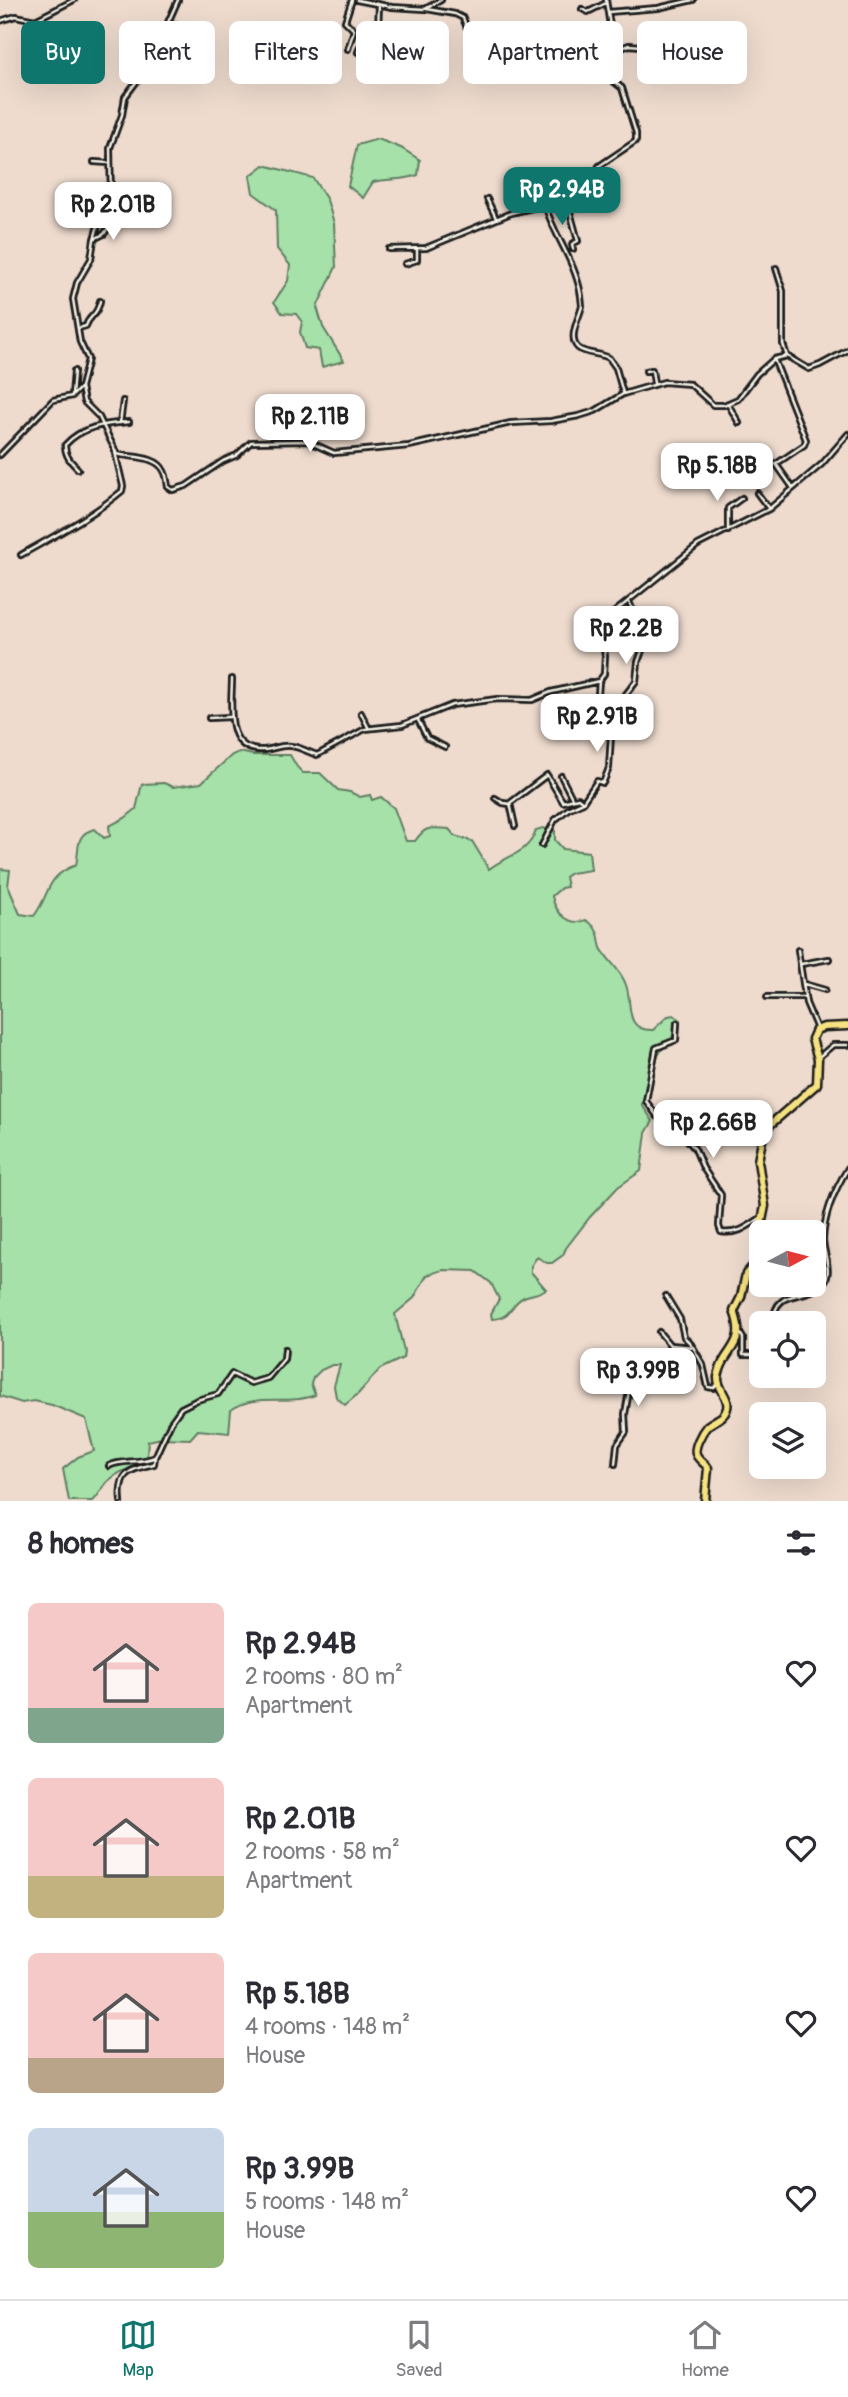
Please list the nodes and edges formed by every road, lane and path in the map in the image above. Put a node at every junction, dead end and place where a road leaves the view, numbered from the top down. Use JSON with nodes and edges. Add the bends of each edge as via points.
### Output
{"nodes":[{"id":1,"x":74,"y":0,"type":"edge"},
{"id":2,"x":178,"y":0,"type":"edge"},
{"id":3,"x":354,"y":0,"type":"edge"},
{"id":4,"x":441,"y":0,"type":"edge"},
{"id":5,"x":693,"y":0,"type":"edge"},
{"id":6,"x":606,"y":1,"type":"edge"},
{"id":7,"x":379,"y":5,"type":"junction"},
{"id":8,"x":425,"y":9,"type":"junction"},
{"id":9,"x":582,"y":9,"type":"dead end"},
{"id":10,"x":608,"y":12,"type":"junction"},
{"id":11,"x":0,"y":21,"type":"edge"},
{"id":12,"x":169,"y":21,"type":"edge"},
{"id":13,"x":378,"y":21,"type":"edge"},
{"id":14,"x":464,"y":21,"type":"edge"},
{"id":15,"x":609,"y":21,"type":"edge"},
{"id":16,"x":348,"y":49,"type":"dead end"},
{"id":17,"x":135,"y":84,"type":"edge"},
{"id":18,"x":616,"y":84,"type":"edge"},
{"id":19,"x":94,"y":162,"type":"dead end"},
{"id":20,"x":109,"y":163,"type":"junction"},
{"id":21,"x":566,"y":197,"type":"junction"},
{"id":22,"x":487,"y":198,"type":"dead end"},
{"id":23,"x":544,"y":205,"type":"junction"},
{"id":24,"x":114,"y":219,"type":"dead end"},
{"id":25,"x":496,"y":219,"type":"junction"},
{"id":26,"x":94,"y":239,"type":"junction"},
{"id":27,"x":389,"y":249,"type":"dead end"},
{"id":28,"x":573,"y":249,"type":"dead end"},
{"id":29,"x":417,"y":250,"type":"junction"},
{"id":30,"x":405,"y":264,"type":"dead end"},
{"id":31,"x":776,"y":268,"type":"dead end"},
{"id":32,"x":100,"y":301,"type":"dead end"},
{"id":33,"x":79,"y":328,"type":"junction"},
{"id":34,"x":848,"y":350,"type":"edge"},
{"id":35,"x":787,"y":356,"type":"junction"},
{"id":36,"x":774,"y":359,"type":"junction"},
{"id":37,"x":646,"y":370,"type":"dead end"},
{"id":38,"x":74,"y":371,"type":"dead end"},
{"id":39,"x":654,"y":383,"type":"junction"},
{"id":40,"x":81,"y":387,"type":"junction"},
{"id":41,"x":623,"y":394,"type":"junction"},
{"id":42,"x":72,"y":396,"type":"junction"},
{"id":43,"x":123,"y":401,"type":"dead end"},
{"id":44,"x":728,"y":404,"type":"junction"},
{"id":45,"x":129,"y":422,"type":"dead end"},
{"id":46,"x":120,"y":423,"type":"junction"},
{"id":47,"x":739,"y":423,"type":"dead end"},
{"id":48,"x":103,"y":425,"type":"junction"},
{"id":49,"x":848,"y":434,"type":"edge"},
{"id":50,"x":0,"y":445,"type":"edge"},
{"id":51,"x":6,"y":446,"type":"junction"},
{"id":52,"x":115,"y":452,"type":"junction"},
{"id":53,"x":0,"y":455,"type":"edge"},
{"id":54,"x":78,"y":469,"type":"dead end"},
{"id":55,"x":793,"y":488,"type":"junction"},
{"id":56,"x":757,"y":493,"type":"dead end"},
{"id":57,"x":742,"y":498,"type":"dead end"},
{"id":58,"x":769,"y":509,"type":"junction"},
{"id":59,"x":728,"y":531,"type":"junction"},
{"id":60,"x":21,"y":555,"type":"dead end"},
{"id":61,"x":629,"y":602,"type":"junction"},
{"id":62,"x":232,"y":679,"type":"dead end"},
{"id":63,"x":600,"y":681,"type":"junction"},
{"id":64,"x":361,"y":713,"type":"dead end"},
{"id":65,"x":230,"y":717,"type":"junction"},
{"id":66,"x":209,"y":718,"type":"dead end"},
{"id":67,"x":418,"y":720,"type":"junction"},
{"id":68,"x":368,"y":727,"type":"junction"},
{"id":69,"x":611,"y":734,"type":"junction"},
{"id":70,"x":445,"y":747,"type":"dead end"},
{"id":71,"x":561,"y":776,"type":"dead end"},
{"id":72,"x":495,"y":797,"type":"dead end"},
{"id":73,"x":573,"y":799,"type":"junction"},
{"id":74,"x":583,"y":802,"type":"junction"},
{"id":75,"x":510,"y":804,"type":"junction"},
{"id":76,"x":514,"y":826,"type":"dead end"},
{"id":77,"x":542,"y":845,"type":"dead end"},
{"id":78,"x":798,"y":950,"type":"dead end"},
{"id":79,"x":829,"y":959,"type":"dead end"},
{"id":80,"x":801,"y":964,"type":"junction"},
{"id":81,"x":804,"y":984,"type":"junction"},
{"id":82,"x":825,"y":990,"type":"dead end"},
{"id":83,"x":767,"y":997,"type":"dead end"},
{"id":84,"x":805,"y":997,"type":"junction"},
{"id":85,"x":677,"y":1023,"type":"dead end"},
{"id":86,"x":848,"y":1026,"type":"edge"},
{"id":87,"x":817,"y":1029,"type":"junction"},
{"id":88,"x":848,"y":1045,"type":"edge"},
{"id":89,"x":818,"y":1059,"type":"junction"},
{"id":90,"x":848,"y":1168,"type":"edge"},
{"id":91,"x":765,"y":1216,"type":"junction"},
{"id":92,"x":763,"y":1220,"type":"edge"},
{"id":93,"x":749,"y":1270,"type":"edge"},
{"id":94,"x":666,"y":1296,"type":"dead end"},
{"id":95,"x":775,"y":1311,"type":"edge"},
{"id":96,"x":739,"y":1330,"type":"junction"},
{"id":97,"x":659,"y":1332,"type":"dead end"},
{"id":98,"x":670,"y":1345,"type":"junction"},
{"id":99,"x":693,"y":1347,"type":"junction"},
{"id":100,"x":285,"y":1349,"type":"dead end"},
{"id":101,"x":749,"y":1355,"type":"edge"},
{"id":102,"x":674,"y":1365,"type":"junction"},
{"id":103,"x":678,"y":1380,"type":"dead end"},
{"id":104,"x":718,"y":1384,"type":"junction"},
{"id":105,"x":155,"y":1457,"type":"junction"},
{"id":106,"x":615,"y":1464,"type":"dead end"},
{"id":107,"x":109,"y":1466,"type":"dead end"},
{"id":108,"x":121,"y":1501,"type":"edge"},
{"id":109,"x":705,"y":1501,"type":"edge"}],
"edges":[{"from":1,"to":11,"type":"street","via":[[36,19],[14,16]]},
{"from":2,"to":12,"type":"street"},
{"from":3,"to":7,"type":"street"},
{"from":3,"to":16,"type":"street","via":[[345,22],[355,30]]},
{"from":4,"to":8,"type":"street"},
{"from":5,"to":10,"type":"street"},
{"from":6,"to":9,"type":"street","via":[[588,12]]},
{"from":6,"to":10,"type":"street"},
{"from":7,"to":8,"type":"street"},
{"from":7,"to":13,"type":"street"},
{"from":8,"to":14,"type":"street"},
{"from":10,"to":15,"type":"street"},
{"from":17,"to":20,"type":"street","via":[[125,97]]},
{"from":18,"to":21,"type":"street","via":[[622,88],[637,138],[598,167],[586,187]]},
{"from":19,"to":20,"type":"street"},
{"from":20,"to":26,"type":"street","via":[[111,198]]},
{"from":21,"to":23,"type":"street"},
{"from":21,"to":28,"type":"street","via":[[578,241]]},
{"from":22,"to":25,"type":"street"},
{"from":23,"to":25,"type":"street"},
{"from":23,"to":41,"type":"street","via":[[578,282],[582,306],[576,345],[609,358]]},
{"from":24,"to":26,"type":"street","via":[[104,234]]},
{"from":25,"to":29,"type":"street"},
{"from":26,"to":33,"type":"street","via":[[91,260],[73,299]]},
{"from":27,"to":29,"type":"street"},
{"from":29,"to":30,"type":"street","via":[[417,259]]},
{"from":31,"to":35,"type":"street","via":[[783,295]]},
{"from":32,"to":33,"type":"street","via":[[96,315]]},
{"from":33,"to":40,"type":"street","via":[[88,359]]},
{"from":34,"to":35,"type":"street","via":[[811,369]]},
{"from":35,"to":36,"type":"street"},
{"from":36,"to":44,"type":"street"},
{"from":36,"to":55,"type":"street","via":[[806,440],[776,464]]},
{"from":37,"to":39,"type":"street","via":[[652,370]]},
{"from":38,"to":42,"type":"street"},
{"from":39,"to":41,"type":"street"},
{"from":39,"to":44,"type":"street","via":[[686,383],[713,405]]},
{"from":40,"to":42,"type":"street"},
{"from":40,"to":48,"type":"street","via":[[85,402]]},
{"from":41,"to":52,"type":"street","via":[[579,416],[511,423],[409,446],[334,453],[306,440],[250,442],[237,456],[173,490],[158,464]]},
{"from":42,"to":51,"type":"street","via":[[53,400]]},
{"from":43,"to":46,"type":"street"},
{"from":44,"to":47,"type":"street"},
{"from":45,"to":46,"type":"street"},
{"from":46,"to":48,"type":"street"},
{"from":48,"to":52,"type":"street"},
{"from":48,"to":54,"type":"street","via":[[86,429],[66,444]]},
{"from":49,"to":55,"type":"street"},
{"from":50,"to":51,"type":"street"},
{"from":51,"to":53,"type":"street"},
{"from":52,"to":60,"type":"street","via":[[122,491],[79,523]]},
{"from":55,"to":58,"type":"street"},
{"from":56,"to":58,"type":"street"},
{"from":57,"to":59,"type":"street","via":[[728,508]]},
{"from":58,"to":59,"type":"street"},
{"from":59,"to":61,"type":"street","via":[[692,550]]},
{"from":61,"to":63,"type":"street","via":[[602,626],[605,656]]},
{"from":61,"to":69,"type":"street","via":[[645,642],[636,681],[626,693],[622,721]]},
{"from":62,"to":65,"type":"street"},
{"from":63,"to":67,"type":"street","via":[[532,700],[452,705]]},
{"from":63,"to":69,"type":"street","via":[[600,729],[603,736]]},
{"from":64,"to":68,"type":"street"},
{"from":65,"to":66,"type":"street"},
{"from":65,"to":68,"type":"street","via":[[236,736],[259,750],[292,746],[321,754]]},
{"from":67,"to":68,"type":"street"},
{"from":67,"to":70,"type":"street","via":[[427,738]]},
{"from":69,"to":74,"type":"street","via":[[607,776]]},
{"from":71,"to":73,"type":"street"},
{"from":72,"to":75,"type":"street"},
{"from":73,"to":74,"type":"street"},
{"from":73,"to":75,"type":"street","via":[[563,802],[547,775]]},
{"from":74,"to":77,"type":"street","via":[[555,820]]},
{"from":75,"to":76,"type":"street"},
{"from":78,"to":80,"type":"street"},
{"from":79,"to":80,"type":"street"},
{"from":80,"to":81,"type":"street"},
{"from":81,"to":82,"type":"street"},
{"from":81,"to":84,"type":"street"},
{"from":83,"to":84,"type":"street"},
{"from":84,"to":87,"type":"street"},
{"from":85,"to":91,"type":"street","via":[[676,1040],[656,1049],[648,1105],[695,1149],[721,1195],[721,1232],[742,1230]]},
{"from":86,"to":87,"type":"main road"},
{"from":87,"to":89,"type":"main road","via":[[812,1039]]},
{"from":88,"to":89,"type":"street","via":[[833,1045]]},
{"from":89,"to":91,"type":"main road","via":[[815,1087],[764,1130],[758,1165]]},
{"from":90,"to":95,"type":"street","via":[[824,1225],[826,1280],[790,1296]]},
{"from":91,"to":92,"type":"main road"},
{"from":93,"to":96,"type":"main road","via":[[734,1308]]},
{"from":94,"to":99,"type":"street"},
{"from":96,"to":101,"type":"street","via":[[743,1355]]},
{"from":96,"to":104,"type":"main road"},
{"from":97,"to":98,"type":"street"},
{"from":98,"to":99,"type":"street"},
{"from":98,"to":102,"type":"street"},
{"from":99,"to":104,"type":"street","via":[[708,1387]]},
{"from":100,"to":105,"type":"street","via":[[284,1359],[268,1378],[251,1382],[232,1374],[218,1394],[181,1408]]},
{"from":102,"to":103,"type":"street"},
{"from":102,"to":106,"type":"street","via":[[667,1367],[663,1383],[629,1391],[626,1432],[617,1445]]},
{"from":104,"to":109,"type":"main road","via":[[727,1401],[726,1411],[706,1428],[695,1452],[708,1468]]},
{"from":105,"to":107,"type":"street"},
{"from":105,"to":108,"type":"street","via":[[154,1464],[133,1468],[125,1475],[119,1490]]}]}
